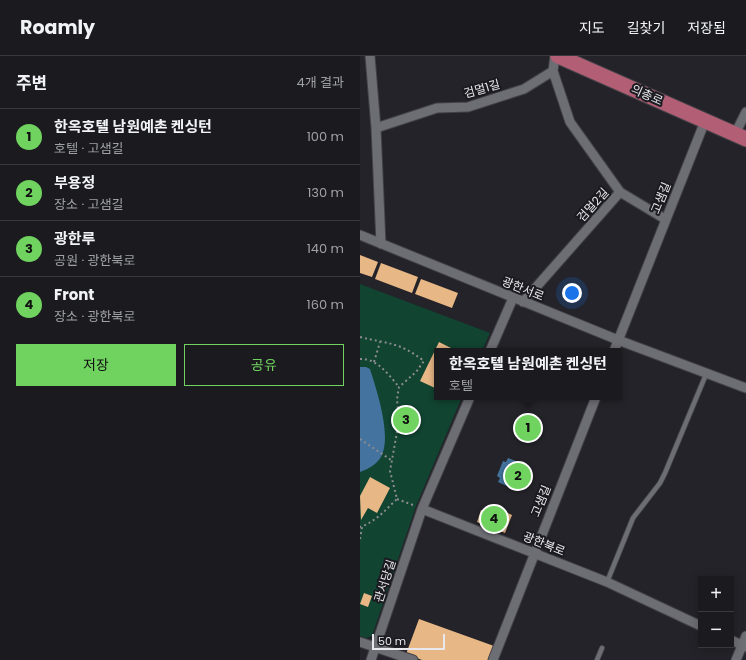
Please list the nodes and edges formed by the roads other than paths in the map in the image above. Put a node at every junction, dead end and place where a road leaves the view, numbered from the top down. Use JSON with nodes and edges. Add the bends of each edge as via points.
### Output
{"nodes":[{"id":1,"x":370,"y":56,"type":"edge"},
{"id":2,"x":557,"y":56,"type":"edge"},
{"id":3,"x":578,"y":60,"type":"edge"},
{"id":4,"x":553,"y":71,"type":"junction"},
{"id":5,"x":746,"y":112,"type":"edge"},
{"id":6,"x":705,"y":121,"type":"junction"},
{"id":7,"x":376,"y":128,"type":"junction"},
{"id":8,"x":741,"y":137,"type":"edge"},
{"id":9,"x":620,"y":192,"type":"junction"},
{"id":10,"x":665,"y":218,"type":"junction"},
{"id":11,"x":360,"y":235,"type":"edge"},
{"id":12,"x":382,"y":244,"type":"junction"},
{"id":13,"x":513,"y":298,"type":"junction"},
{"id":14,"x":523,"y":302,"type":"junction"},
{"id":15,"x":618,"y":340,"type":"junction"},
{"id":16,"x":491,"y":348,"type":"edge"},
{"id":17,"x":615,"y":348,"type":"edge"},
{"id":18,"x":707,"y":372,"type":"junction"},
{"id":19,"x":746,"y":388,"type":"edge"},
{"id":20,"x":469,"y":400,"type":"edge"},
{"id":21,"x":595,"y":400,"type":"edge"},
{"id":22,"x":422,"y":509,"type":"junction"},
{"id":23,"x":534,"y":553,"type":"junction"},
{"id":24,"x":607,"y":582,"type":"junction"},
{"id":25,"x":698,"y":625,"type":"edge"},
{"id":26,"x":746,"y":636,"type":"edge"},
{"id":27,"x":734,"y":641,"type":"edge"},
{"id":28,"x":360,"y":642,"type":"edge"},
{"id":29,"x":744,"y":646,"type":"edge"},
{"id":30,"x":376,"y":648,"type":"junction"},
{"id":31,"x":602,"y":648,"type":"dead end"},
{"id":32,"x":371,"y":660,"type":"edge"},
{"id":33,"x":413,"y":660,"type":"edge"},
{"id":34,"x":493,"y":660,"type":"edge"},
{"id":35,"x":598,"y":660,"type":"edge"},
{"id":36,"x":736,"y":660,"type":"edge"}],
"edges":[{"from":1,"to":7,"type":"street"},
{"from":2,"to":3,"type":"main road","name":"의총로"},
{"from":2,"to":4,"type":"street"},
{"from":3,"to":6,"type":"main road","name":"의총로"},
{"from":4,"to":7,"type":"street","name":"검멀1길","via":[[524,89],[475,105],[437,108]]},
{"from":4,"to":9,"type":"street","name":"검멀2길","via":[[570,122]]},
{"from":5,"to":8,"type":"street","name":"의총로"},
{"from":6,"to":8,"type":"main road","name":"의총로"},
{"from":6,"to":10,"type":"street","name":"고샘길"},
{"from":7,"to":12,"type":"street"},
{"from":9,"to":10,"type":"street"},
{"from":9,"to":14,"type":"street","name":"검멀2길"},
{"from":10,"to":15,"type":"street","name":"고샘길"},
{"from":11,"to":12,"type":"street","name":"광한서로"},
{"from":12,"to":13,"type":"street","name":"광한서로"},
{"from":13,"to":14,"type":"street","name":"광한서로"},
{"from":13,"to":16,"type":"street"},
{"from":14,"to":15,"type":"street","name":"광한서로"},
{"from":15,"to":17,"type":"street","name":"고샘길"},
{"from":15,"to":18,"type":"street","name":"광한서로"},
{"from":18,"to":19,"type":"street","name":"광한서로"},
{"from":18,"to":24,"type":"lane","via":[[660,482],[633,518]]},
{"from":20,"to":22,"type":"street"},
{"from":21,"to":23,"type":"street","name":"고샘길"},
{"from":22,"to":23,"type":"street","name":"광한북로"},
{"from":22,"to":30,"type":"street","name":"관서당길"},
{"from":23,"to":24,"type":"street","name":"광한북로"},
{"from":23,"to":34,"type":"street","name":"고샘길"},
{"from":24,"to":25,"type":"street","name":"광한북로"},
{"from":26,"to":29,"type":"street"},
{"from":27,"to":29,"type":"street"},
{"from":28,"to":30,"type":"street"},
{"from":29,"to":36,"type":"street"},
{"from":30,"to":32,"type":"street","name":"관서당길"},
{"from":30,"to":33,"type":"street"},
{"from":31,"to":35,"type":"lane"}]}
